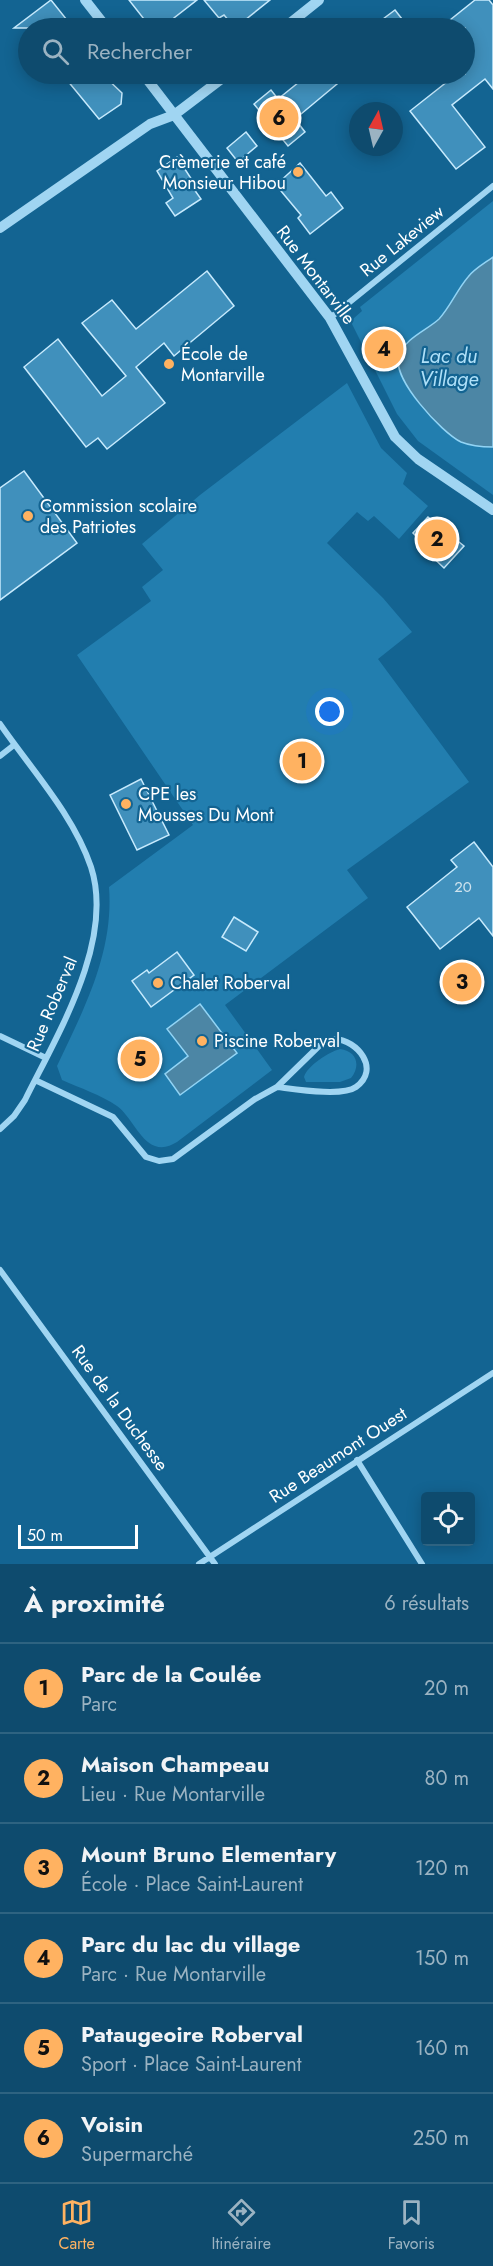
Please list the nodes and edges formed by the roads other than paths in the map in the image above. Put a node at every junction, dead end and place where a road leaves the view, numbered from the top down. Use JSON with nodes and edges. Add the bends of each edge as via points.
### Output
{"nodes":[{"id":1,"x":85,"y":0,"type":"edge"},
{"id":2,"x":319,"y":0,"type":"edge"},
{"id":3,"x":99,"y":18,"type":"edge"},
{"id":4,"x":296,"y":18,"type":"edge"},
{"id":5,"x":151,"y":84,"type":"edge"},
{"id":6,"x":215,"y":84,"type":"edge"},
{"id":7,"x":174,"y":115,"type":"junction"},
{"id":8,"x":493,"y":186,"type":"edge"},
{"id":9,"x":0,"y":228,"type":"edge"},
{"id":10,"x":330,"y":318,"type":"junction"},
{"id":11,"x":493,"y":510,"type":"edge"},
{"id":12,"x":0,"y":724,"type":"edge"},
{"id":13,"x":14,"y":745,"type":"junction"},
{"id":14,"x":0,"y":756,"type":"edge"},
{"id":15,"x":0,"y":1036,"type":"edge"},
{"id":16,"x":46,"y":1058,"type":"junction"},
{"id":17,"x":35,"y":1080,"type":"junction"},
{"id":18,"x":277,"y":1087,"type":"junction"},
{"id":19,"x":0,"y":1129,"type":"edge"},
{"id":20,"x":0,"y":1270,"type":"edge"},
{"id":21,"x":493,"y":1373,"type":"edge"},
{"id":22,"x":357,"y":1460,"type":"junction"},
{"id":23,"x":210,"y":1557,"type":"junction"},
{"id":24,"x":199,"y":1564,"type":"edge"},
{"id":25,"x":215,"y":1564,"type":"edge"},
{"id":26,"x":422,"y":1564,"type":"edge"}],
"edges":[{"from":1,"to":3,"type":"street"},
{"from":2,"to":4,"type":"street"},
{"from":5,"to":7,"type":"street","name":"Rue Montarville"},
{"from":6,"to":7,"type":"street"},
{"from":7,"to":9,"type":"street","via":[[150,124]]},
{"from":7,"to":10,"type":"street","name":"Rue Montarville"},
{"from":8,"to":10,"type":"street","name":"Rue Lakeview"},
{"from":10,"to":11,"type":"street","name":"Rue Montarville","via":[[400,442],[425,464]]},
{"from":12,"to":13,"type":"street","name":"Rue Roberval"},
{"from":13,"to":14,"type":"street"},
{"from":13,"to":16,"type":"street","name":"Rue Roberval","via":[[69,823],[91,868],[97,896],[84,973]]},
{"from":15,"to":16,"type":"street"},
{"from":16,"to":17,"type":"street","name":"Rue Roberval"},
{"from":17,"to":18,"type":"street","via":[[113,1117],[142,1154],[159,1161],[173,1159]]},
{"from":17,"to":19,"type":"street","name":"Rue Roberval","via":[[21,1107]]},
{"from":18,"to":18,"type":"street","via":[[306,1091],[349,1089],[362,1080],[363,1055],[343,1039],[326,1041]]},
{"from":20,"to":23,"type":"street","name":"Rue de la Duchesse"},
{"from":21,"to":22,"type":"street","name":"Rue Beaumont Ouest"},
{"from":22,"to":23,"type":"street","name":"Rue Beaumont Ouest"},
{"from":22,"to":26,"type":"street"},
{"from":23,"to":24,"type":"street","name":"Rue Beaumont Ouest"},
{"from":23,"to":25,"type":"street","name":"Rue de la Duchesse"}]}
